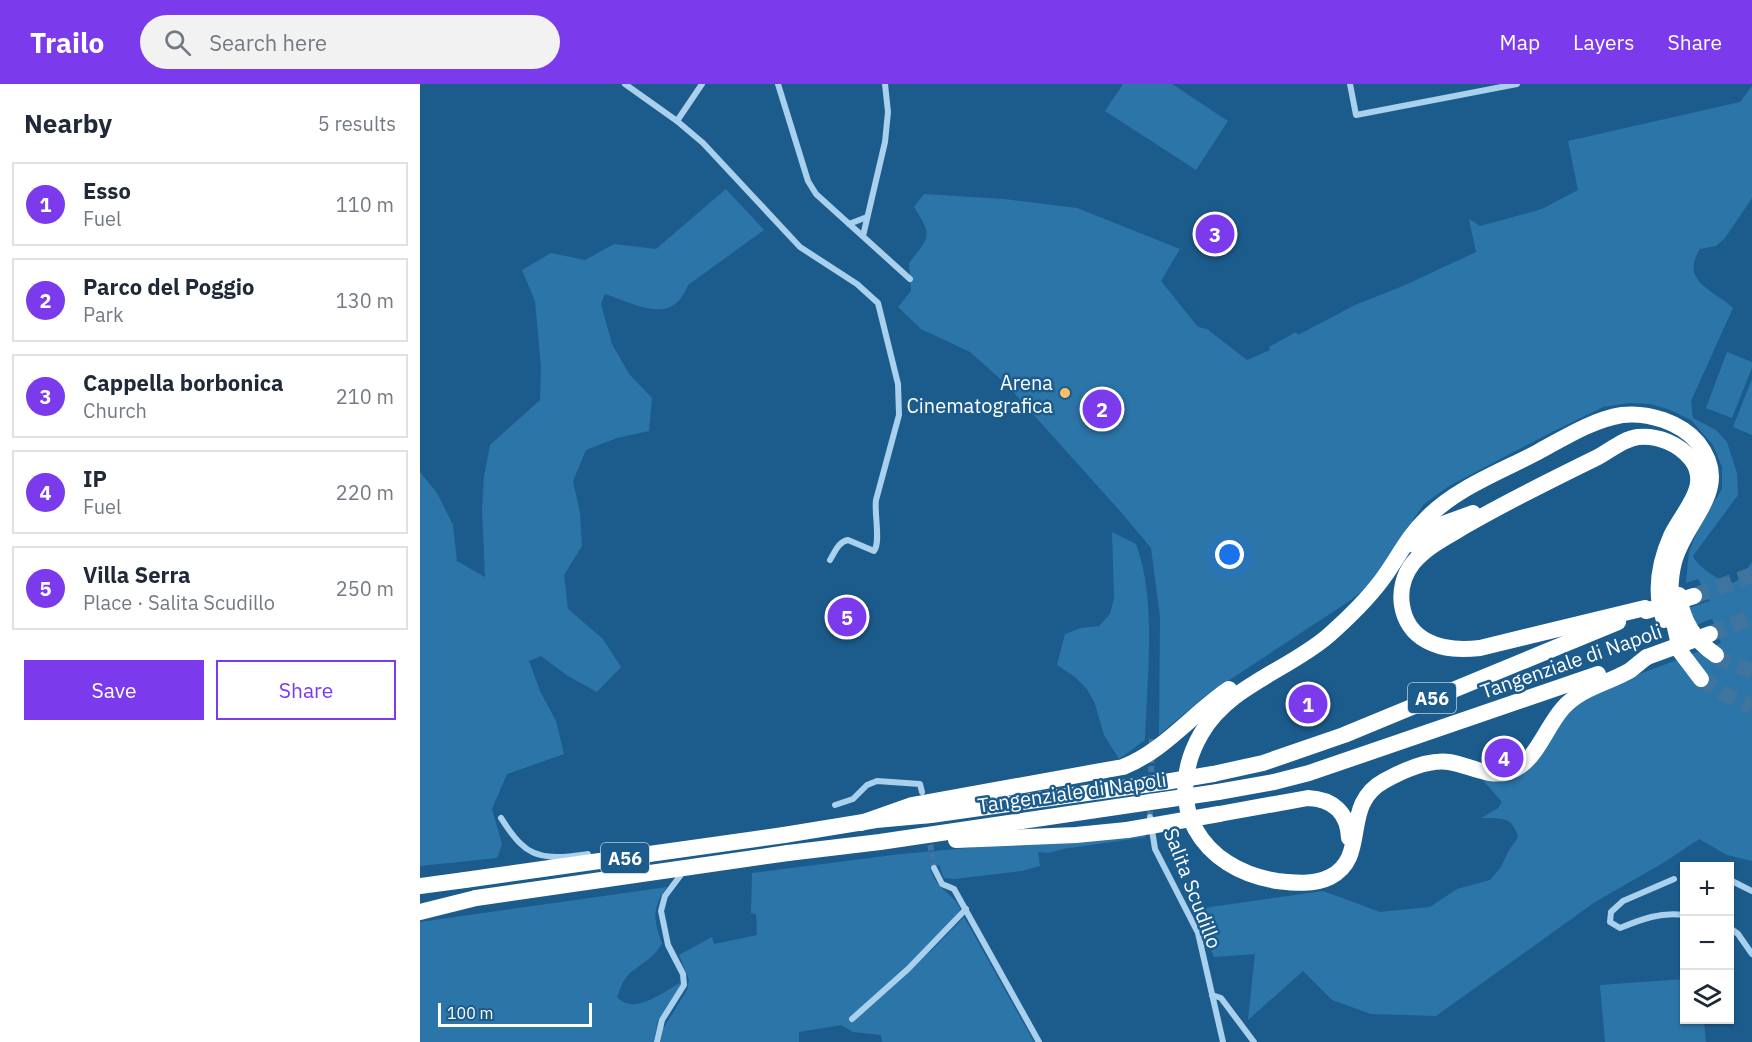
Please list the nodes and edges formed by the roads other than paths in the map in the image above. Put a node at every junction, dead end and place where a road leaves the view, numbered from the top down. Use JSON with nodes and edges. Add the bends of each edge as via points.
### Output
{"nodes":[{"id":1,"x":625,"y":84,"type":"edge"},
{"id":2,"x":702,"y":84,"type":"edge"},
{"id":3,"x":778,"y":84,"type":"edge"},
{"id":4,"x":885,"y":84,"type":"edge"},
{"id":5,"x":1350,"y":84,"type":"edge"},
{"id":6,"x":1517,"y":84,"type":"edge"},
{"id":7,"x":677,"y":121,"type":"junction"},
{"id":8,"x":867,"y":217,"type":"junction"},
{"id":9,"x":849,"y":224,"type":"junction"},
{"id":10,"x":862,"y":236,"type":"junction"},
{"id":11,"x":910,"y":279,"type":"dead end"},
{"id":12,"x":1509,"y":501,"type":"junction"},
{"id":13,"x":1697,"y":516,"type":"junction"},
{"id":14,"x":830,"y":560,"type":"dead end"},
{"id":15,"x":1372,"y":593,"type":"junction"},
{"id":16,"x":1694,"y":596,"type":"tunnel mouth"},
{"id":17,"x":1646,"y":609,"type":"junction"},
{"id":18,"x":1710,"y":634,"type":"tunnel mouth"},
{"id":19,"x":1567,"y":642,"type":"junction"},
{"id":20,"x":1681,"y":652,"type":"junction"},
{"id":21,"x":1716,"y":655,"type":"tunnel mouth"},
{"id":22,"x":1509,"y":656,"type":"dead end"},
{"id":23,"x":1647,"y":657,"type":"junction"},
{"id":24,"x":1701,"y":679,"type":"tunnel mouth"},
{"id":25,"x":922,"y":792,"type":"dead end"},
{"id":26,"x":835,"y":805,"type":"dead end"},
{"id":27,"x":1150,"y":817,"type":"tunnel mouth"},
{"id":28,"x":501,"y":818,"type":"dead end"},
{"id":29,"x":861,"y":823,"type":"junction"},
{"id":30,"x":880,"y":842,"type":"junction"},
{"id":31,"x":661,"y":844,"type":"dead end"},
{"id":32,"x":592,"y":854,"type":"dead end"},
{"id":33,"x":934,"y":868,"type":"tunnel mouth"},
{"id":34,"x":1674,"y":879,"type":"dead end"},
{"id":35,"x":420,"y":880,"type":"edge"},
{"id":36,"x":465,"y":880,"type":"junction"},
{"id":37,"x":1734,"y":882,"type":"edge"},
{"id":38,"x":420,"y":886,"type":"edge"},
{"id":39,"x":1752,"y":891,"type":"edge"},
{"id":40,"x":476,"y":898,"type":"junction"},
{"id":41,"x":420,"y":904,"type":"edge"},
{"id":42,"x":966,"y":909,"type":"junction"},
{"id":43,"x":420,"y":912,"type":"edge"},
{"id":44,"x":1680,"y":915,"type":"edge"},
{"id":45,"x":1734,"y":931,"type":"edge"},
{"id":46,"x":1752,"y":954,"type":"edge"},
{"id":47,"x":1212,"y":995,"type":"junction"},
{"id":48,"x":852,"y":1019,"type":"dead end"},
{"id":49,"x":657,"y":1042,"type":"edge"},
{"id":50,"x":1039,"y":1042,"type":"edge"},
{"id":51,"x":1223,"y":1042,"type":"edge"},
{"id":52,"x":1254,"y":1042,"type":"edge"}],
"edges":[{"from":1,"to":7,"type":"street"},
{"from":2,"to":7,"type":"street"},
{"from":3,"to":9,"type":"street","via":[[808,182]]},
{"from":4,"to":8,"type":"street","via":[[885,142]]},
{"from":5,"to":6,"type":"street","via":[[1356,115]]},
{"from":7,"to":14,"type":"street","via":[[703,143],[800,247],[857,284],[878,303],[898,384],[899,415],[876,500],[878,545],[874,551],[844,541]]},
{"from":8,"to":9,"type":"street"},
{"from":8,"to":10,"type":"street"},
{"from":9,"to":10,"type":"street"},
{"from":10,"to":11,"type":"street"},
{"from":12,"to":17,"type":"highway","via":[[1429,548],[1409,569],[1401,600],[1406,619],[1418,635],[1445,648],[1480,648]]},
{"from":12,"to":20,"type":"highway","via":[[1629,439],[1660,440],[1686,454],[1697,469],[1698,489],[1668,545],[1658,593],[1669,635]]},
{"from":12,"to":30,"type":"highway","bridge":true,"via":[[1440,525],[1424,535],[1354,622],[1231,708],[1202,747],[1193,784],[1195,812],[1203,832],[1219,850],[1240,864],[1280,875],[1319,874],[1341,858],[1348,844],[1347,823],[1336,807],[1308,798],[1219,814],[1128,830]]},
{"from":13,"to":15,"type":"highway","via":[[1708,497],[1711,479],[1708,461],[1697,441],[1681,428],[1658,418],[1619,416],[1581,430],[1447,500],[1412,533]]},
{"from":13,"to":20,"type":"highway","via":[[1680,545],[1671,579],[1672,614]]},
{"from":13,"to":21,"type":"highway","via":[[1680,568],[1679,598],[1692,632]]},
{"from":15,"to":23,"type":"highway","via":[[1326,638],[1228,702],[1197,742],[1187,775],[1189,817],[1205,844],[1233,867],[1282,882],[1327,878],[1341,869],[1349,856],[1359,808],[1380,783],[1430,762],[1450,762],[1491,773],[1515,769],[1528,760],[1570,701],[1586,689],[1629,671]]},
{"from":15,"to":29,"type":"highway","via":[[1208,704],[1133,763],[912,805]]},
{"from":16,"to":17,"type":"highway","name":"Tangenziale di Napoli","bridge":true},
{"from":17,"to":19,"type":"highway","name":"Tangenziale di Napoli","number":"A56"},
{"from":18,"to":23,"type":"highway","name":"Tangenziale di Napoli","number":"A56","bridge":true},
{"from":19,"to":22,"type":"highway"},
{"from":19,"to":29,"type":"highway","name":"Tangenziale di Napoli","number":"A56","bridge":true,"via":[[1334,738],[1263,763],[1165,782]]},
{"from":20,"to":24,"type":"highway"},
{"from":23,"to":30,"type":"highway","name":"Tangenziale di Napoli","number":"A56","bridge":true,"via":[[1342,763],[1274,782]]},
{"from":25,"to":26,"type":"street","via":[[920,784],[877,781],[853,799]]},
{"from":27,"to":47,"type":"street","name":"Salita Scudillo","via":[[1155,849],[1198,933]]},
{"from":28,"to":32,"type":"street","via":[[522,845],[540,855]]},
{"from":29,"to":36,"type":"highway","name":"Tangenziale di Napoli","number":"A56","bridge":true},
{"from":30,"to":40,"type":"highway","name":"Tangenziale di Napoli","number":"A56","bridge":true},
{"from":31,"to":49,"type":"street","via":[[681,853],[684,863],[661,911],[668,945],[685,981],[662,1020]]},
{"from":33,"to":42,"type":"street","via":[[942,884],[954,890]]},
{"from":34,"to":44,"type":"street","via":[[1623,901],[1611,912],[1610,922],[1620,928],[1652,916]]},
{"from":35,"to":36,"type":"highway"},
{"from":36,"to":38,"type":"highway","name":"Tangenziale di Napoli","number":"A56"},
{"from":37,"to":39,"type":"street"},
{"from":40,"to":41,"type":"highway","name":"Tangenziale di Napoli","number":"A56"},
{"from":40,"to":43,"type":"highway"},
{"from":42,"to":48,"type":"street"},
{"from":42,"to":50,"type":"street"},
{"from":45,"to":46,"type":"street"},
{"from":47,"to":51,"type":"street","name":"Salita Scudillo"},
{"from":47,"to":52,"type":"street","via":[[1221,998]]}]}
